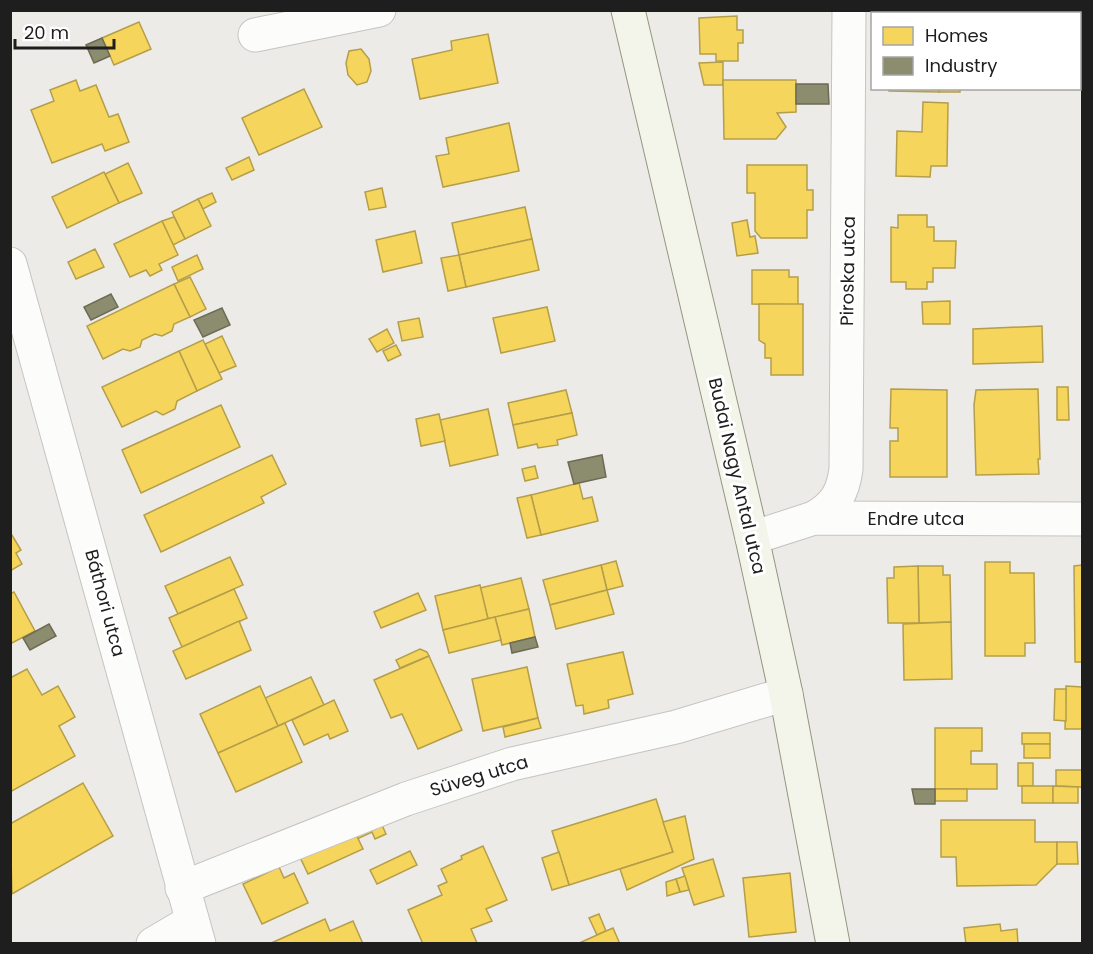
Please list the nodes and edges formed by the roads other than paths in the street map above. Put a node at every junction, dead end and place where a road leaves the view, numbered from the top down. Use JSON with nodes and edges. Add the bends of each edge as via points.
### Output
{"nodes":[{"id":1,"x":379,"y":10,"type":"edge"},
{"id":2,"x":628,"y":10,"type":"edge"},
{"id":3,"x":849,"y":10,"type":"edge"},
{"id":4,"x":255,"y":35,"type":"dead end"},
{"id":5,"x":10,"y":264,"type":"edge"},
{"id":6,"x":814,"y":518,"type":"junction"},
{"id":7,"x":1083,"y":519,"type":"edge"},
{"id":8,"x":752,"y":538,"type":"junction"},
{"id":9,"x":786,"y":694,"type":"junction"},
{"id":10,"x":182,"y":888,"type":"junction"},
{"id":11,"x":195,"y":932,"type":"edge"},
{"id":12,"x":153,"y":944,"type":"edge"},
{"id":13,"x":833,"y":944,"type":"edge"}],
"edges":[{"from":1,"to":4,"type":"street"},
{"from":2,"to":8,"type":"street","name":"Budai Nagy Antal utca"},
{"from":3,"to":6,"type":"street","name":"Piroska utca","via":[[846,469],[836,502]]},
{"from":5,"to":10,"type":"street","name":"Báthori utca"},
{"from":6,"to":7,"type":"street","name":"Endre utca"},
{"from":6,"to":8,"type":"street","name":"Endre utca"},
{"from":8,"to":9,"type":"street","name":"Budai Nagy Antal utca"},
{"from":9,"to":10,"type":"street","name":"Süveg utca","via":[[676,727],[501,768],[406,799]]},
{"from":9,"to":13,"type":"street","name":"Budai Nagy Antal utca"},
{"from":10,"to":11,"type":"street","name":"Báthori utca"},
{"from":11,"to":12,"type":"street"}]}
